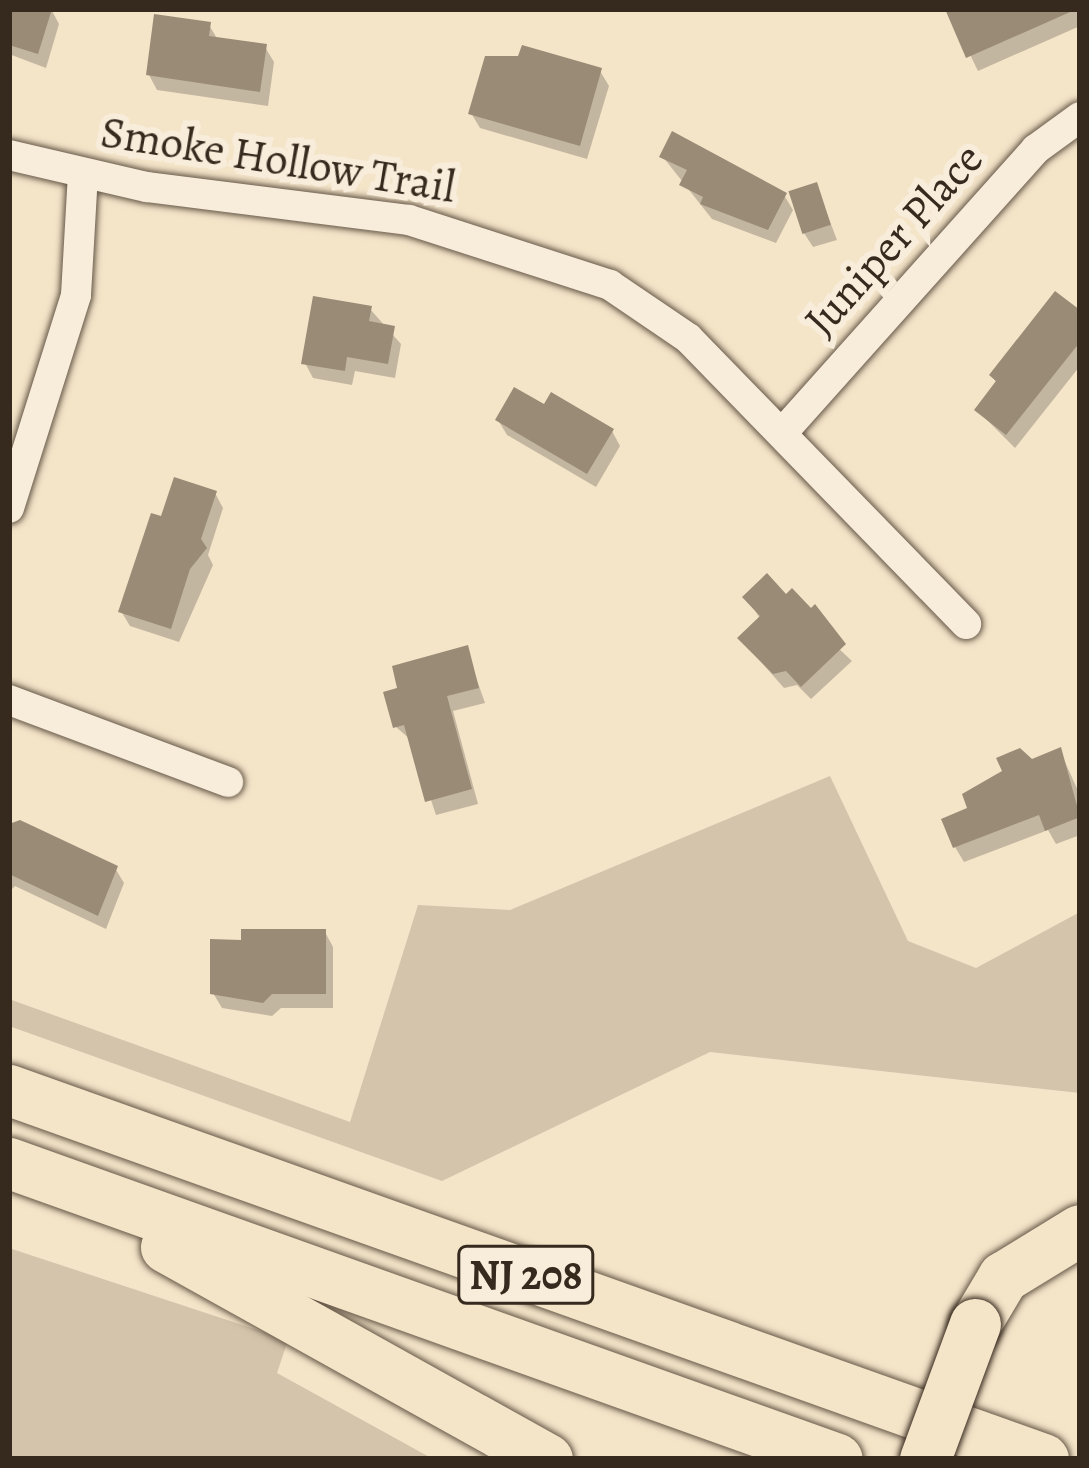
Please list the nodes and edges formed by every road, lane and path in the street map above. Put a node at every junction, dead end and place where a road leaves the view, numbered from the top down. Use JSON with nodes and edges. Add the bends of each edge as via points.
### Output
{"nodes":[{"id":1,"x":1080,"y":117,"type":"edge"},
{"id":2,"x":9,"y":155,"type":"edge"},
{"id":3,"x":83,"y":175,"type":"junction"},
{"id":4,"x":783,"y":432,"type":"junction"},
{"id":5,"x":9,"y":508,"type":"edge"},
{"id":6,"x":966,"y":624,"type":"dead end"},
{"id":7,"x":9,"y":700,"type":"edge"},
{"id":8,"x":228,"y":782,"type":"dead end"},
{"id":9,"x":9,"y":1090,"type":"edge"},
{"id":10,"x":9,"y":1167,"type":"edge"},
{"id":11,"x":1080,"y":1230,"type":"edge"},
{"id":12,"x":547,"y":1459,"type":"edge"},
{"id":13,"x":837,"y":1459,"type":"edge"},
{"id":14,"x":925,"y":1459,"type":"edge"},
{"id":15,"x":1043,"y":1459,"type":"edge"}],
"edges":[{"from":1,"to":4,"type":"street","name":"Juniper Place","via":[[1036,149]]},
{"from":2,"to":3,"type":"street","name":"Smoke Hollow Trail"},
{"from":3,"to":4,"type":"street","name":"Smoke Hollow Trail","via":[[409,220],[562,265],[653,310]]},
{"from":3,"to":5,"type":"street","via":[[76,295]]},
{"from":4,"to":6,"type":"street","name":"Smoke Hollow Trail"},
{"from":7,"to":8,"type":"street"},
{"from":9,"to":15,"type":"highway","number":"NJ 208"},
{"from":10,"to":12,"type":"highway"},
{"from":10,"to":13,"type":"highway","number":"NJ 208"},
{"from":11,"to":14,"type":"highway","bridge":true,"via":[[1003,1277],[975,1324]]}]}
